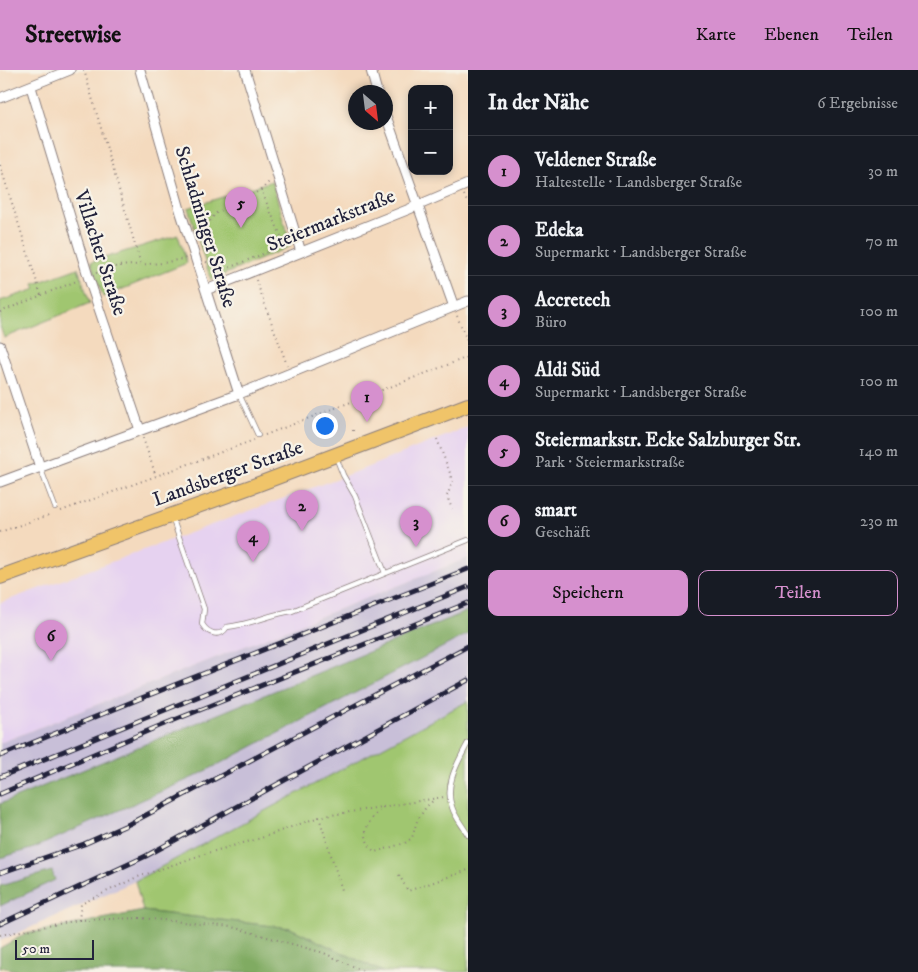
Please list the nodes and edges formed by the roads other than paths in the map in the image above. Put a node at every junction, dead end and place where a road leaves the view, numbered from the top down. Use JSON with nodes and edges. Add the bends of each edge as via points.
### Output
{"nodes":[{"id":1,"x":70,"y":70,"type":"edge"},
{"id":2,"x":140,"y":70,"type":"edge"},
{"id":3,"x":245,"y":70,"type":"edge"},
{"id":4,"x":371,"y":70,"type":"edge"},
{"id":5,"x":376,"y":85,"type":"edge"},
{"id":6,"x":31,"y":87,"type":"junction"},
{"id":7,"x":0,"y":98,"type":"edge"},
{"id":8,"x":391,"y":130,"type":"edge"},
{"id":9,"x":468,"y":184,"type":"edge"},
{"id":10,"x":417,"y":206,"type":"junction"},
{"id":11,"x":301,"y":252,"type":"junction"},
{"id":12,"x":206,"y":290,"type":"junction"},
{"id":13,"x":468,"y":301,"type":"edge"},
{"id":14,"x":454,"y":307,"type":"junction"},
{"id":15,"x":0,"y":346,"type":"edge"},
{"id":16,"x":240,"y":394,"type":"junction"},
{"id":17,"x":468,"y":405,"type":"edge"},
{"id":18,"x":140,"y":430,"type":"junction"},
{"id":19,"x":258,"y":435,"type":"dead end"},
{"id":20,"x":336,"y":456,"type":"junction"},
{"id":21,"x":40,"y":467,"type":"junction"},
{"id":22,"x":0,"y":482,"type":"edge"},
{"id":23,"x":55,"y":507,"type":"dead end"},
{"id":24,"x":172,"y":516,"type":"junction"},
{"id":25,"x":468,"y":540,"type":"edge"},
{"id":26,"x":386,"y":574,"type":"junction"},
{"id":27,"x":0,"y":577,"type":"edge"},
{"id":28,"x":468,"y":743,"type":"edge"},
{"id":29,"x":468,"y":835,"type":"edge"}],
"edges":[{"from":1,"to":6,"type":"street"},
{"from":2,"to":12,"type":"street","name":"Schladminger Straße"},
{"from":3,"to":11,"type":"street"},
{"from":4,"to":5,"type":"street"},
{"from":6,"to":7,"type":"street"},
{"from":6,"to":18,"type":"street","name":"Villacher Straße","via":[[88,276]]},
{"from":8,"to":10,"type":"street"},
{"from":9,"to":10,"type":"street","name":"Steiermarkstraße"},
{"from":10,"to":11,"type":"street","name":"Steiermarkstraße"},
{"from":10,"to":14,"type":"street"},
{"from":11,"to":12,"type":"street","name":"Steiermarkstraße"},
{"from":12,"to":16,"type":"street","name":"Schladminger Straße"},
{"from":13,"to":14,"type":"street"},
{"from":14,"to":16,"type":"street"},
{"from":15,"to":21,"type":"street"},
{"from":16,"to":18,"type":"street"},
{"from":16,"to":19,"type":"lane"},
{"from":17,"to":20,"type":"main road","name":"Landsberger Straße"},
{"from":18,"to":21,"type":"street"},
{"from":20,"to":24,"type":"main road","name":"Landsberger Straße"},
{"from":20,"to":26,"type":"lane","via":[[356,496]]},
{"from":21,"to":22,"type":"street"},
{"from":21,"to":23,"type":"lane"},
{"from":24,"to":26,"type":"lane","via":[[204,609],[202,624],[213,633],[292,611]]},
{"from":24,"to":27,"type":"main road","name":"Landsberger Straße"},
{"from":25,"to":26,"type":"lane"},
{"from":28,"to":29,"type":"lane","via":[[455,767],[449,796],[452,809]]}]}
